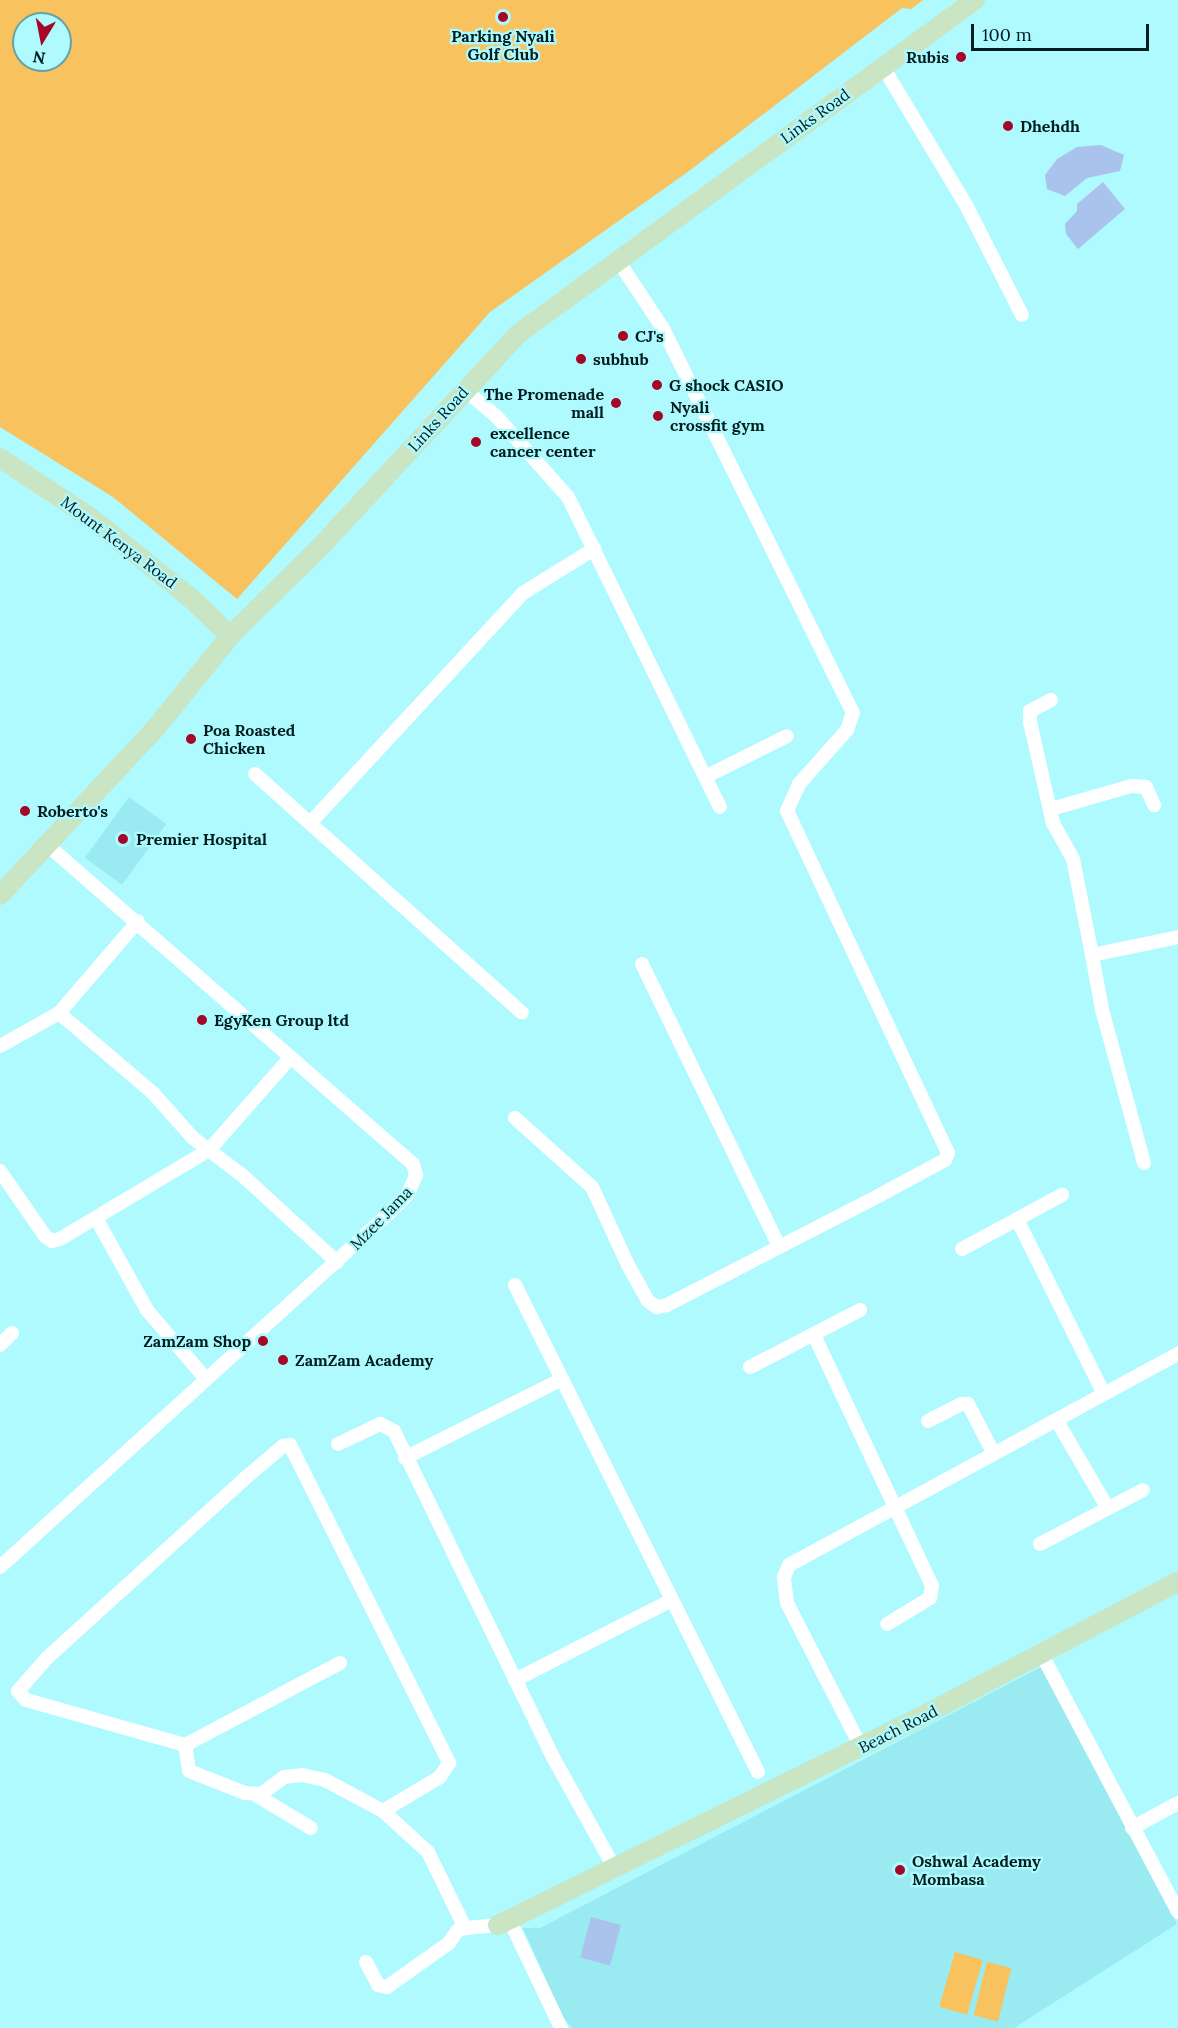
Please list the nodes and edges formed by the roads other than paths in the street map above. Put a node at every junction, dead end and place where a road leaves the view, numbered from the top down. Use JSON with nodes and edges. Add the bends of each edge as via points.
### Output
{"nodes":[{"id":1,"x":975,"y":0,"type":"edge"},
{"id":2,"x":883,"y":67,"type":"junction"},
{"id":3,"x":617,"y":259,"type":"junction"},
{"id":4,"x":1022,"y":315,"type":"dead end"},
{"id":5,"x":464,"y":389,"type":"junction"},
{"id":6,"x":0,"y":458,"type":"edge"},
{"id":7,"x":594,"y":549,"type":"junction"},
{"id":8,"x":230,"y":636,"type":"junction"},
{"id":9,"x":1051,"y":700,"type":"dead end"},
{"id":10,"x":787,"y":736,"type":"dead end"},
{"id":11,"x":255,"y":774,"type":"dead end"},
{"id":12,"x":707,"y":776,"type":"junction"},
{"id":13,"x":1154,"y":805,"type":"dead end"},
{"id":14,"x":720,"y":807,"type":"dead end"},
{"id":15,"x":1051,"y":809,"type":"junction"},
{"id":16,"x":311,"y":822,"type":"junction"},
{"id":17,"x":48,"y":846,"type":"junction"},
{"id":18,"x":0,"y":895,"type":"edge"},
{"id":19,"x":138,"y":921,"type":"junction"},
{"id":20,"x":1178,"y":937,"type":"edge"},
{"id":21,"x":1092,"y":955,"type":"junction"},
{"id":22,"x":642,"y":964,"type":"dead end"},
{"id":23,"x":522,"y":1012,"type":"dead end"},
{"id":24,"x":59,"y":1013,"type":"junction"},
{"id":25,"x":0,"y":1046,"type":"edge"},
{"id":26,"x":290,"y":1058,"type":"junction"},
{"id":27,"x":515,"y":1118,"type":"dead end"},
{"id":28,"x":209,"y":1150,"type":"junction"},
{"id":29,"x":1144,"y":1163,"type":"dead end"},
{"id":30,"x":0,"y":1171,"type":"edge"},
{"id":31,"x":1062,"y":1195,"type":"dead end"},
{"id":32,"x":1017,"y":1219,"type":"junction"},
{"id":33,"x":98,"y":1220,"type":"junction"},
{"id":34,"x":779,"y":1246,"type":"junction"},
{"id":35,"x":962,"y":1249,"type":"dead end"},
{"id":36,"x":337,"y":1262,"type":"junction"},
{"id":37,"x":514,"y":1285,"type":"dead end"},
{"id":38,"x":860,"y":1310,"type":"dead end"},
{"id":39,"x":12,"y":1333,"type":"dead end"},
{"id":40,"x":814,"y":1335,"type":"junction"},
{"id":41,"x":0,"y":1345,"type":"edge"},
{"id":42,"x":1178,"y":1354,"type":"edge"},
{"id":43,"x":750,"y":1367,"type":"dead end"},
{"id":44,"x":206,"y":1378,"type":"junction"},
{"id":45,"x":562,"y":1379,"type":"junction"},
{"id":46,"x":1104,"y":1394,"type":"junction"},
{"id":47,"x":928,"y":1421,"type":"dead end"},
{"id":48,"x":1057,"y":1421,"type":"junction"},
{"id":49,"x":339,"y":1444,"type":"dead end"},
{"id":50,"x":994,"y":1454,"type":"junction"},
{"id":51,"x":405,"y":1458,"type":"junction"},
{"id":52,"x":1143,"y":1490,"type":"dead end"},
{"id":53,"x":895,"y":1507,"type":"junction"},
{"id":54,"x":1107,"y":1507,"type":"junction"},
{"id":55,"x":1040,"y":1544,"type":"dead end"},
{"id":56,"x":0,"y":1567,"type":"edge"},
{"id":57,"x":1178,"y":1582,"type":"edge"},
{"id":58,"x":672,"y":1600,"type":"junction"},
{"id":59,"x":887,"y":1624,"type":"dead end"},
{"id":60,"x":1041,"y":1653,"type":"junction"},
{"id":61,"x":340,"y":1663,"type":"dead end"},
{"id":62,"x":515,"y":1680,"type":"junction"},
{"id":63,"x":185,"y":1745,"type":"junction"},
{"id":64,"x":861,"y":1747,"type":"junction"},
{"id":65,"x":758,"y":1772,"type":"dead end"},
{"id":66,"x":256,"y":1795,"type":"junction"},
{"id":67,"x":1178,"y":1803,"type":"edge"},
{"id":68,"x":383,"y":1811,"type":"junction"},
{"id":69,"x":310,"y":1828,"type":"dead end"},
{"id":70,"x":1132,"y":1828,"type":"junction"},
{"id":71,"x":615,"y":1869,"type":"junction"},
{"id":72,"x":1178,"y":1912,"type":"edge"},
{"id":73,"x":504,"y":1923,"type":"junction"},
{"id":74,"x":465,"y":1928,"type":"junction"},
{"id":75,"x":366,"y":1962,"type":"dead end"},
{"id":76,"x":561,"y":2028,"type":"edge"}],
"edges":[{"from":1,"to":2,"type":"main road","name":"Links Road"},
{"from":2,"to":3,"type":"main road","name":"Links Road"},
{"from":2,"to":4,"type":"street","via":[[967,207]]},
{"from":3,"to":5,"type":"main road","name":"Links Road","via":[[518,334]]},
{"from":3,"to":34,"type":"street","via":[[662,327],[853,713],[847,730],[799,784],[787,811],[948,1150],[945,1160]]},
{"from":5,"to":7,"type":"street","via":[[496,416],[549,472],[568,497]]},
{"from":5,"to":8,"type":"main road","name":"Links Road","via":[[322,545]]},
{"from":6,"to":8,"type":"main road","name":"Mount Kenya Road","via":[[91,518],[193,600]]},
{"from":7,"to":12,"type":"street"},
{"from":7,"to":16,"type":"street","via":[[523,593]]},
{"from":8,"to":17,"type":"main road","name":"Links Road","via":[[155,729]]},
{"from":9,"to":15,"type":"street","via":[[1030,711]]},
{"from":10,"to":12,"type":"street"},
{"from":11,"to":16,"type":"street"},
{"from":12,"to":14,"type":"street"},
{"from":13,"to":15,"type":"street","via":[[1146,787],[1131,786]]},
{"from":15,"to":21,"type":"street","via":[[1053,823],[1073,859]]},
{"from":16,"to":23,"type":"street"},
{"from":17,"to":18,"type":"main road","name":"Links Road"},
{"from":17,"to":19,"type":"street","name":"Mzee Jama"},
{"from":19,"to":24,"type":"street"},
{"from":19,"to":26,"type":"street","name":"Mzee Jama"},
{"from":20,"to":21,"type":"street"},
{"from":21,"to":29,"type":"street","via":[[1101,1010]]},
{"from":22,"to":34,"type":"street"},
{"from":24,"to":25,"type":"street"},
{"from":24,"to":28,"type":"street","via":[[153,1093]]},
{"from":26,"to":28,"type":"street"},
{"from":26,"to":36,"type":"street","name":"Mzee Jama","via":[[416,1169],[415,1182],[408,1194]]},
{"from":27,"to":34,"type":"street","via":[[592,1187],[652,1305],[667,1305]]},
{"from":28,"to":33,"type":"street"},
{"from":28,"to":36,"type":"street"},
{"from":30,"to":33,"type":"street","via":[[37,1226],[52,1241]]},
{"from":31,"to":32,"type":"street"},
{"from":32,"to":35,"type":"street"},
{"from":32,"to":46,"type":"street"},
{"from":33,"to":44,"type":"street","via":[[147,1310]]},
{"from":36,"to":44,"type":"street","name":"Mzee Jama"},
{"from":37,"to":45,"type":"street"},
{"from":38,"to":40,"type":"street"},
{"from":39,"to":41,"type":"street"},
{"from":40,"to":43,"type":"street"},
{"from":40,"to":53,"type":"street"},
{"from":42,"to":46,"type":"street"},
{"from":44,"to":56,"type":"street","name":"Mzee Jama"},
{"from":45,"to":51,"type":"street"},
{"from":45,"to":58,"type":"street"},
{"from":46,"to":48,"type":"street"},
{"from":47,"to":50,"type":"street","via":[[968,1404]]},
{"from":48,"to":50,"type":"street"},
{"from":48,"to":54,"type":"street"},
{"from":49,"to":51,"type":"street","via":[[383,1425],[394,1431]]},
{"from":50,"to":53,"type":"street"},
{"from":51,"to":62,"type":"street"},
{"from":52,"to":54,"type":"street"},
{"from":53,"to":59,"type":"street","via":[[933,1590],[924,1602]]},
{"from":53,"to":64,"type":"street","via":[[795,1558],[784,1577],[785,1598],[795,1621]]},
{"from":54,"to":55,"type":"street"},
{"from":57,"to":60,"type":"main road","name":"Beach Road"},
{"from":58,"to":62,"type":"street"},
{"from":58,"to":65,"type":"street"},
{"from":60,"to":64,"type":"main road","name":"Beach Road"},
{"from":60,"to":70,"type":"street"},
{"from":61,"to":63,"type":"street"},
{"from":62,"to":71,"type":"street"},
{"from":63,"to":66,"type":"street","via":[[187,1767],[194,1775]]},
{"from":63,"to":68,"type":"street","via":[[26,1700],[18,1689],[244,1479],[283,1446],[290,1445],[449,1763],[440,1777]]},
{"from":64,"to":71,"type":"main road","name":"Beach Road"},
{"from":66,"to":68,"type":"street","via":[[284,1777],[302,1775],[325,1780]]},
{"from":66,"to":69,"type":"street"},
{"from":67,"to":70,"type":"street"},
{"from":68,"to":74,"type":"street","via":[[428,1852]]},
{"from":70,"to":72,"type":"street"},
{"from":71,"to":73,"type":"main road","name":"Beach Road"},
{"from":73,"to":74,"type":"street"},
{"from":73,"to":76,"type":"street"},
{"from":74,"to":75,"type":"street","via":[[457,1930],[449,1943],[387,1987],[378,1985]]}]}
